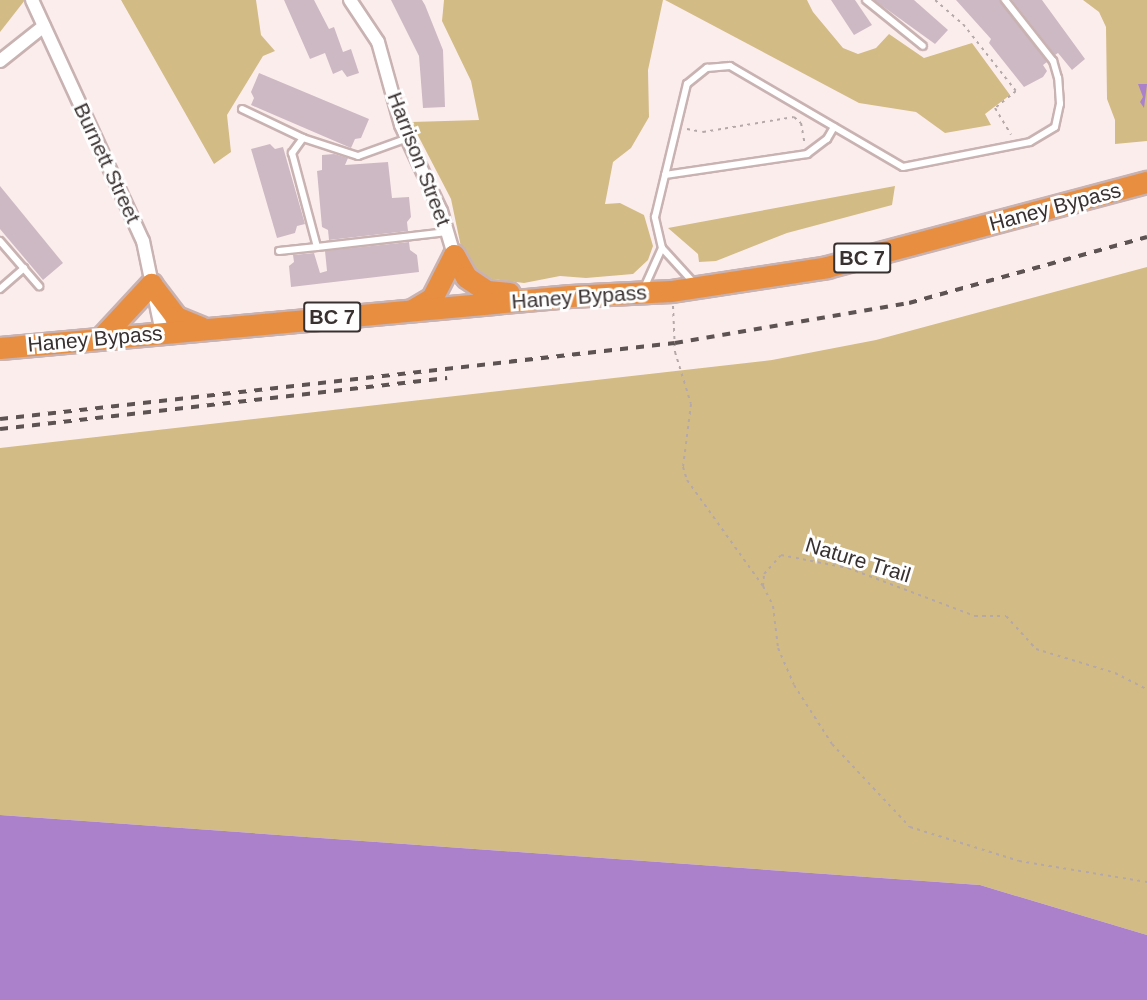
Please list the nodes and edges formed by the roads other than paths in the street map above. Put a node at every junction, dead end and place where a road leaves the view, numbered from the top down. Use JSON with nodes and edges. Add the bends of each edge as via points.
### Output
{"nodes":[{"id":1,"x":32,"y":0,"type":"edge"},
{"id":2,"x":350,"y":0,"type":"edge"},
{"id":3,"x":866,"y":0,"type":"edge"},
{"id":4,"x":1005,"y":0,"type":"edge"},
{"id":5,"x":44,"y":26,"type":"junction"},
{"id":6,"x":923,"y":46,"type":"dead end"},
{"id":7,"x":0,"y":61,"type":"edge"},
{"id":8,"x":242,"y":109,"type":"dead end"},
{"id":9,"x":834,"y":127,"type":"junction"},
{"id":10,"x":303,"y":138,"type":"junction"},
{"id":11,"x":408,"y":138,"type":"junction"},
{"id":12,"x":665,"y":175,"type":"junction"},
{"id":13,"x":1147,"y":182,"type":"edge"},
{"id":14,"x":448,"y":232,"type":"junction"},
{"id":15,"x":0,"y":241,"type":"edge"},
{"id":16,"x":317,"y":247,"type":"junction"},
{"id":17,"x":662,"y":248,"type":"junction"},
{"id":18,"x":279,"y":251,"type":"dead end"},
{"id":19,"x":454,"y":255,"type":"junction"},
{"id":20,"x":24,"y":268,"type":"junction"},
{"id":21,"x":151,"y":284,"type":"junction"},
{"id":22,"x":39,"y":286,"type":"dead end"},
{"id":23,"x":699,"y":287,"type":"junction"},
{"id":24,"x":0,"y":290,"type":"edge"},
{"id":25,"x":643,"y":292,"type":"junction"},
{"id":26,"x":570,"y":296,"type":"junction"},
{"id":27,"x":412,"y":310,"type":"junction"},
{"id":28,"x":206,"y":329,"type":"junction"},
{"id":29,"x":162,"y":333,"type":"junction"},
{"id":30,"x":101,"y":338,"type":"junction"},
{"id":31,"x":0,"y":348,"type":"edge"}],
"edges":[{"from":1,"to":5,"type":"street","name":"Burnett Street"},
{"from":2,"to":11,"type":"street","name":"Harrison Street","via":[[378,42]]},
{"from":3,"to":6,"type":"lane"},
{"from":4,"to":9,"type":"lane","via":[[1053,61],[1058,87],[1055,127],[1030,142],[903,167]]},
{"from":5,"to":7,"type":"street"},
{"from":5,"to":21,"type":"street","name":"Burnett Street","via":[[142,241]]},
{"from":8,"to":10,"type":"lane"},
{"from":9,"to":12,"type":"lane","via":[[827,140],[806,154]]},
{"from":9,"to":12,"type":"lane","via":[[730,66],[707,68],[687,84]]},
{"from":10,"to":11,"type":"lane","via":[[358,156]]},
{"from":10,"to":16,"type":"lane","via":[[292,153]]},
{"from":11,"to":14,"type":"street","name":"Harrison Street"},
{"from":12,"to":17,"type":"lane","via":[[655,217]]},
{"from":13,"to":23,"type":"highway","name":"Haney Bypass","number":"BC 7","via":[[827,267]]},
{"from":14,"to":16,"type":"lane"},
{"from":14,"to":19,"type":"street","name":"Harrison Street"},
{"from":15,"to":20,"type":"lane"},
{"from":16,"to":18,"type":"lane"},
{"from":17,"to":23,"type":"lane"},
{"from":17,"to":25,"type":"lane","via":[[646,276]]},
{"from":19,"to":26,"type":"highway","via":[[466,277],[487,291]]},
{"from":19,"to":27,"type":"highway","via":[[432,298]]},
{"from":20,"to":22,"type":"lane"},
{"from":20,"to":24,"type":"lane"},
{"from":21,"to":28,"type":"highway","via":[[176,317]]},
{"from":21,"to":29,"type":"street","name":"Burnett Street"},
{"from":21,"to":30,"type":"highway"},
{"from":23,"to":25,"type":"highway","name":"Haney Bypass","number":"BC 7"},
{"from":25,"to":26,"type":"highway","name":"Haney Bypass","number":"BC 7"},
{"from":26,"to":27,"type":"highway","name":"Haney Bypass","number":"BC 7"},
{"from":27,"to":28,"type":"highway","name":"Haney Bypass","number":"BC 7"},
{"from":28,"to":29,"type":"highway","name":"Haney Bypass","number":"BC 7"},
{"from":29,"to":30,"type":"highway","name":"Haney Bypass","number":"BC 7"},
{"from":30,"to":31,"type":"highway","name":"Haney Bypass","number":"BC 7"}]}
